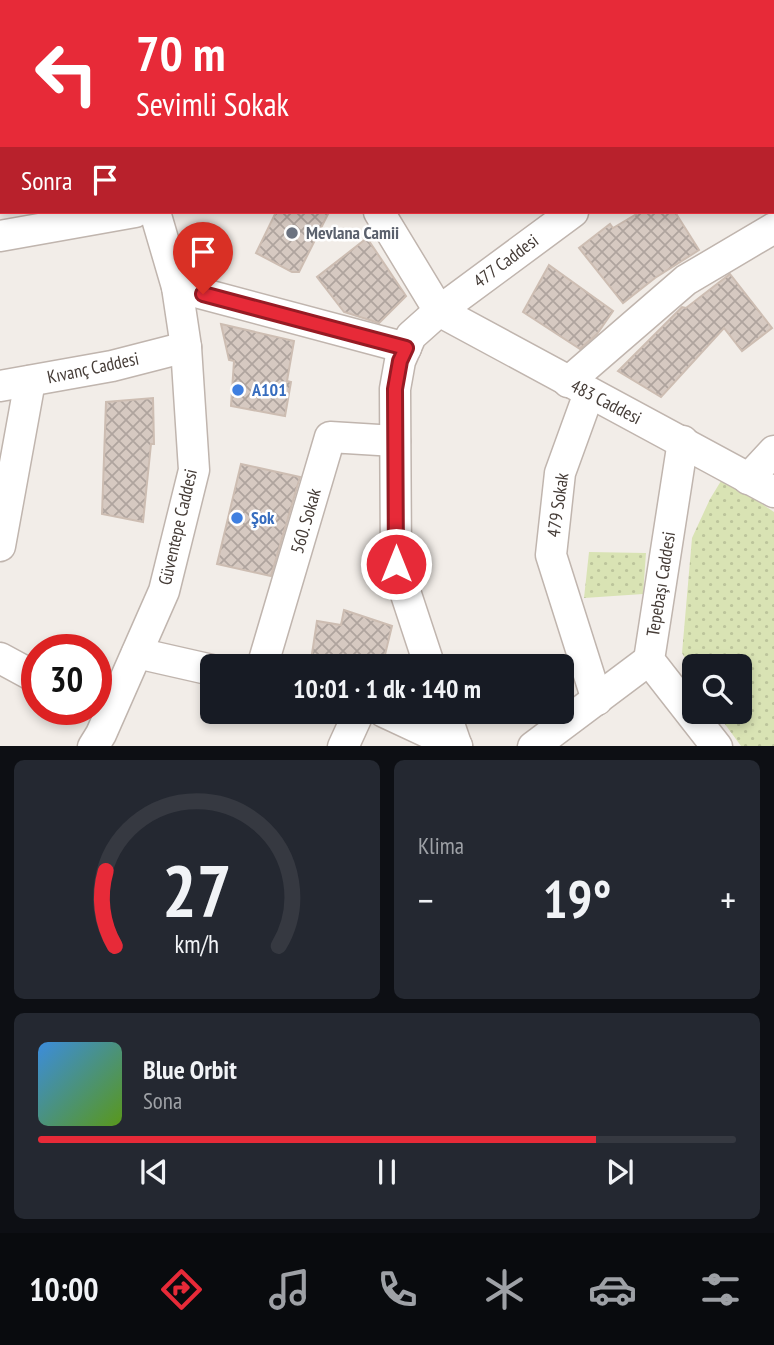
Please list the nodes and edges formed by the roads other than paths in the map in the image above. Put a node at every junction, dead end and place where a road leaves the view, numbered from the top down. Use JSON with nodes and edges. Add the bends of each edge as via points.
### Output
{"nodes":[{"id":1,"x":124,"y":214,"type":"edge"},
{"id":2,"x":156,"y":214,"type":"edge"},
{"id":3,"x":380,"y":214,"type":"edge"},
{"id":4,"x":570,"y":214,"type":"edge"},
{"id":5,"x":774,"y":228,"type":"edge"},
{"id":6,"x":0,"y":236,"type":"edge"},
{"id":7,"x":177,"y":287,"type":"junction"},
{"id":8,"x":439,"y":310,"type":"junction"},
{"id":9,"x":186,"y":347,"type":"junction"},
{"id":10,"x":406,"y":348,"type":"junction"},
{"id":11,"x":30,"y":381,"type":"junction"},
{"id":12,"x":0,"y":386,"type":"edge"},
{"id":13,"x":579,"y":387,"type":"junction"},
{"id":14,"x":395,"y":441,"type":"junction"},
{"id":15,"x":683,"y":441,"type":"junction"},
{"id":16,"x":774,"y":451,"type":"edge"},
{"id":17,"x":761,"y":486,"type":"edge"},
{"id":18,"x":0,"y":546,"type":"edge"},
{"id":19,"x":137,"y":653,"type":"junction"},
{"id":20,"x":266,"y":654,"type":"edge"},
{"id":21,"x":426,"y":654,"type":"edge"},
{"id":22,"x":0,"y":658,"type":"edge"},
{"id":23,"x":649,"y":660,"type":"junction"},
{"id":24,"x":200,"y":667,"type":"edge"},
{"id":25,"x":21,"y":669,"type":"edge"},
{"id":26,"x":597,"y":700,"type":"junction"},
{"id":27,"x":354,"y":724,"type":"edge"},
{"id":28,"x":410,"y":724,"type":"edge"},
{"id":29,"x":449,"y":724,"type":"edge"},
{"id":30,"x":100,"y":731,"type":"edge"},
{"id":31,"x":343,"y":746,"type":"edge"},
{"id":32,"x":457,"y":746,"type":"edge"},
{"id":33,"x":534,"y":746,"type":"edge"},
{"id":34,"x":716,"y":746,"type":"edge"}],
"edges":[{"from":1,"to":6,"type":"street"},
{"from":2,"to":7,"type":"street","name":"Güventepe Caddesi"},
{"from":3,"to":8,"type":"street"},
{"from":4,"to":8,"type":"street","name":"477 Caddesi"},
{"from":5,"to":13,"type":"street","name":"479 Sokak","via":[[686,280]]},
{"from":7,"to":9,"type":"street","name":"Güventepe Caddesi"},
{"from":7,"to":10,"type":"street"},
{"from":8,"to":10,"type":"street","name":"477 Caddesi","via":[[411,336]]},
{"from":8,"to":13,"type":"street","name":"483 Caddesi"},
{"from":9,"to":11,"type":"street","name":"Kıvanç Caddesi"},
{"from":9,"to":19,"type":"street","name":"Güventepe Caddesi","via":[[194,470],[164,590]]},
{"from":10,"to":14,"type":"street","via":[[395,389]]},
{"from":11,"to":12,"type":"street","name":"Kıvanç Caddesi"},
{"from":11,"to":18,"type":"street"},
{"from":13,"to":15,"type":"street","name":"483 Caddesi"},
{"from":13,"to":26,"type":"street","name":"479 Sokak","via":[[560,473],[551,555]]},
{"from":14,"to":20,"type":"street","name":"560. Sokak","via":[[330,437]]},
{"from":14,"to":21,"type":"street","via":[[396,564]]},
{"from":15,"to":17,"type":"street","name":"483 Caddesi"},
{"from":15,"to":23,"type":"street","name":"Tepebaşı Caddesi"},
{"from":16,"to":17,"type":"street"},
{"from":19,"to":24,"type":"street"},
{"from":19,"to":30,"type":"street","name":"Güventepe Caddesi"},
{"from":22,"to":25,"type":"street"},
{"from":23,"to":26,"type":"street"},
{"from":23,"to":34,"type":"street","name":"Tepebaşı Caddesi"},
{"from":26,"to":33,"type":"street"},
{"from":27,"to":31,"type":"street"},
{"from":28,"to":32,"type":"street"},
{"from":29,"to":32,"type":"street"}]}
